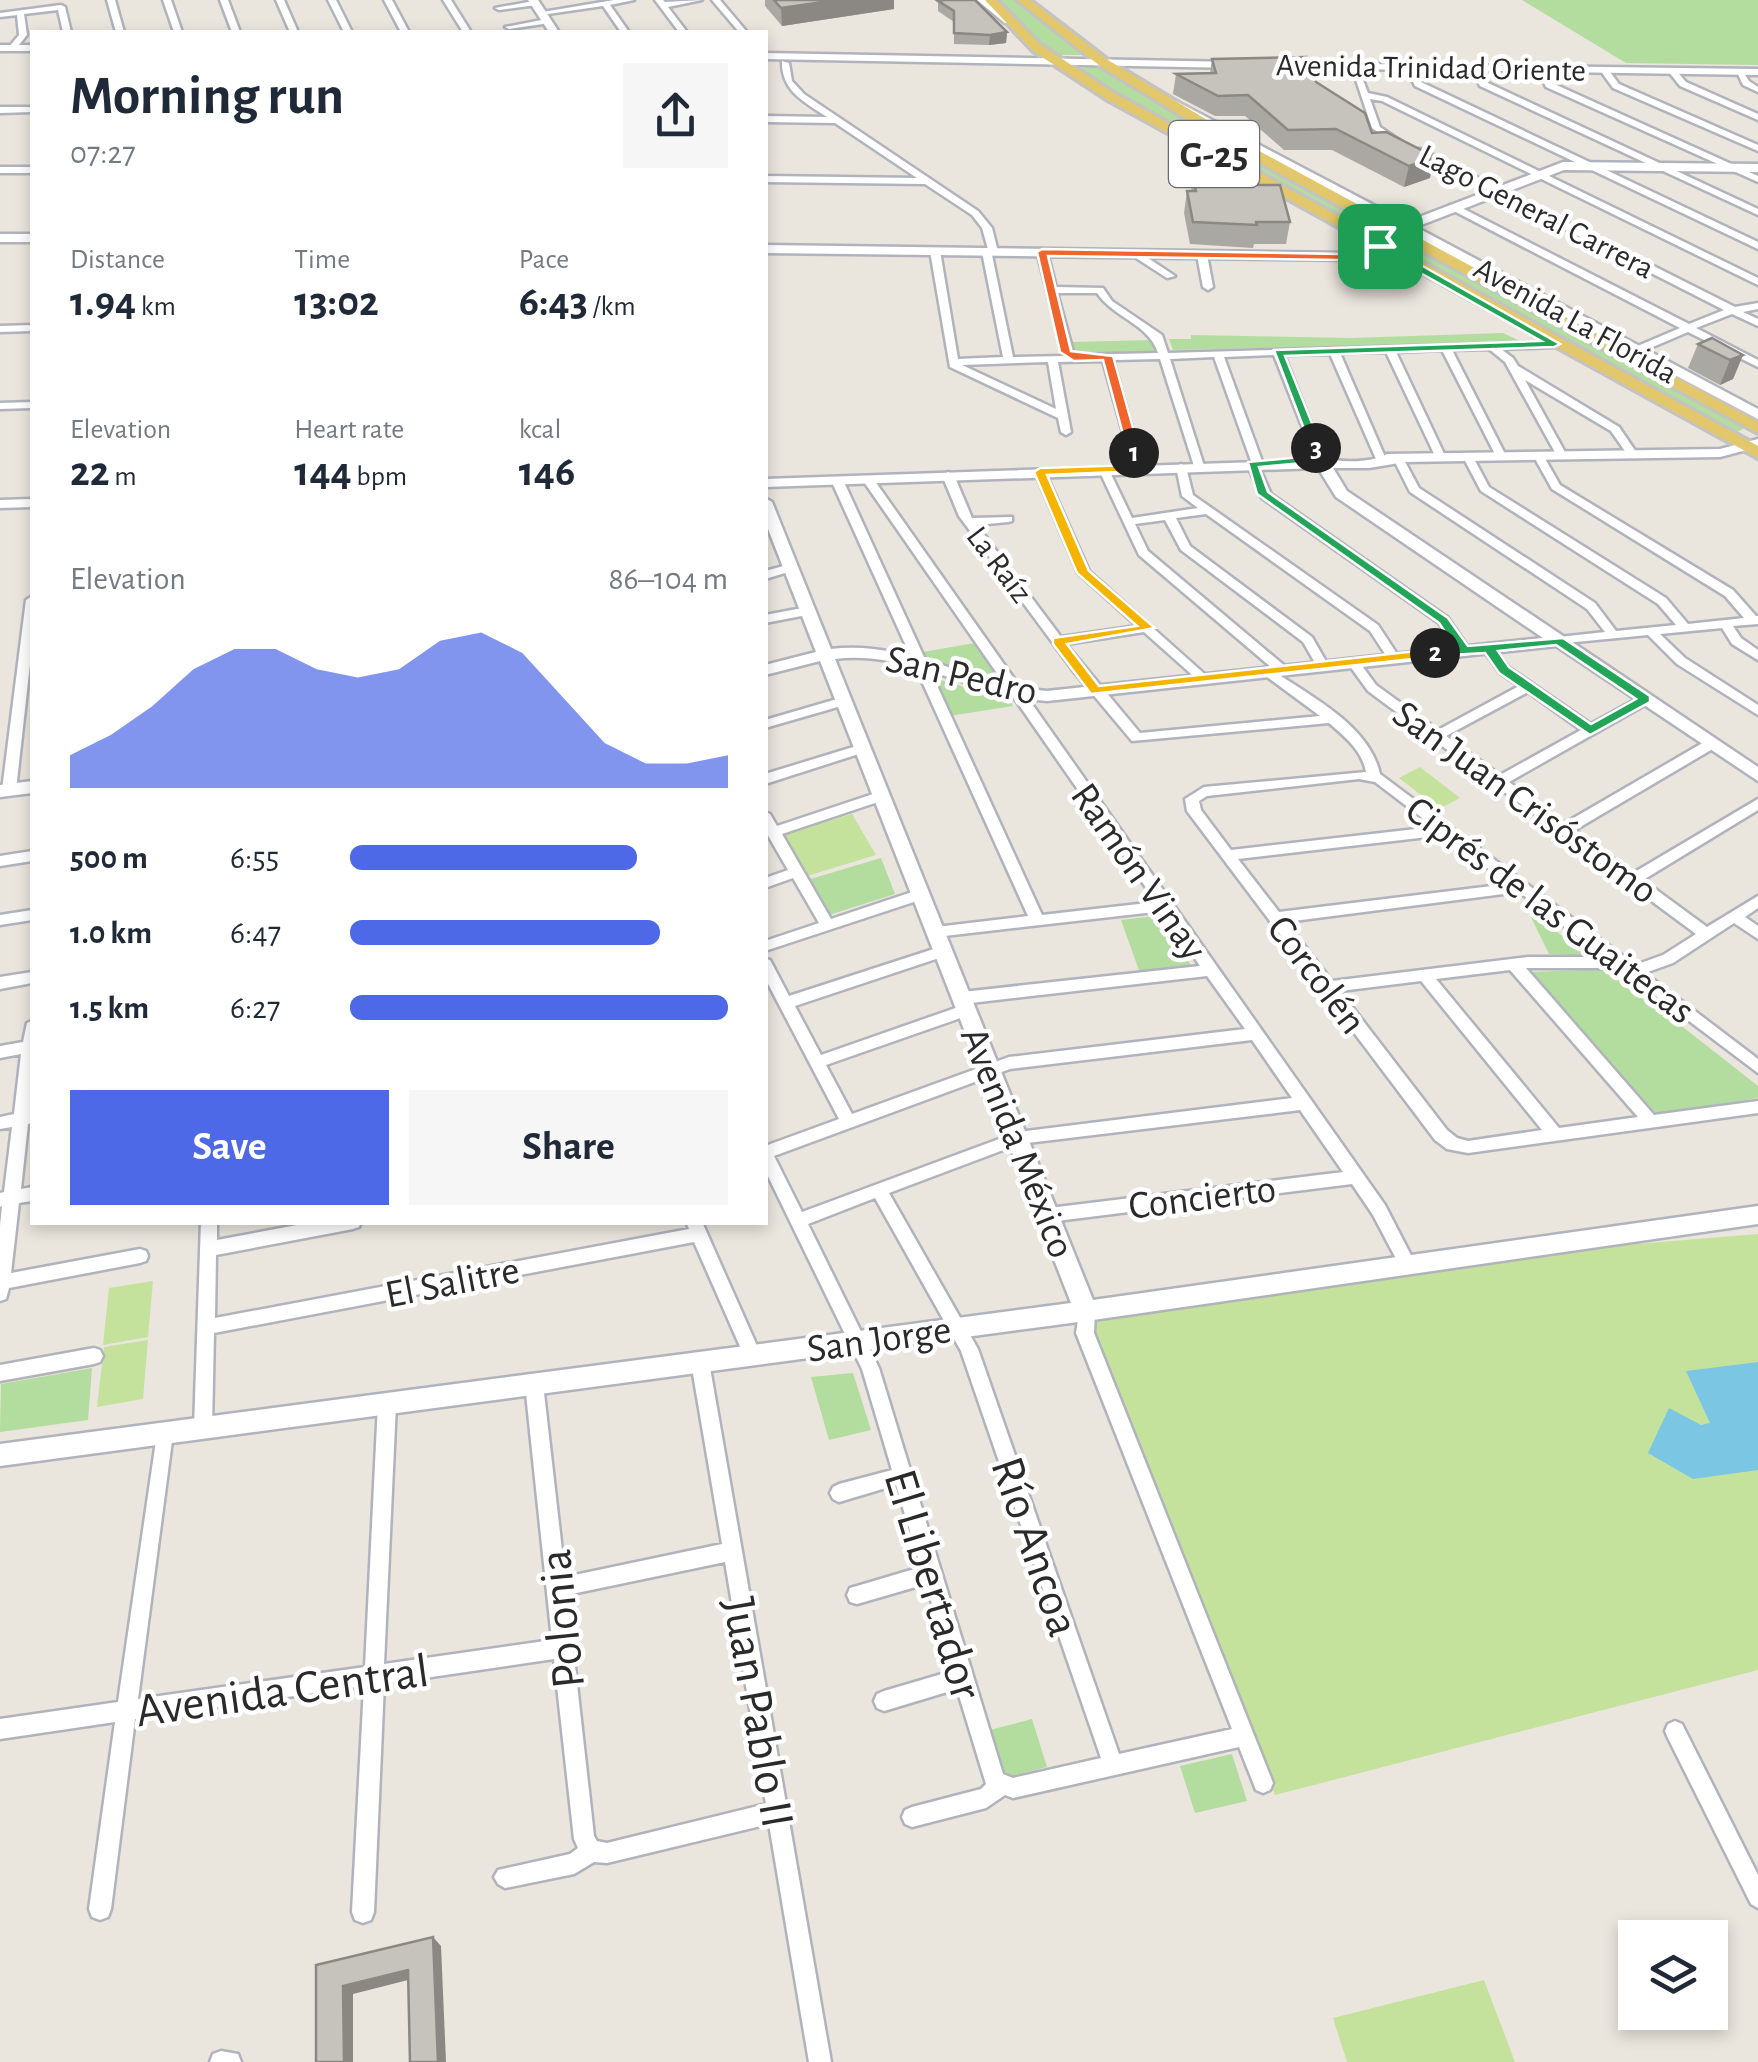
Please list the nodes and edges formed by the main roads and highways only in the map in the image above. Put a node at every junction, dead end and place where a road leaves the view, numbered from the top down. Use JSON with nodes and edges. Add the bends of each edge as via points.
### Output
{"nodes":[{"id":1,"x":991,"y":0,"type":"edge"},
{"id":2,"x":1026,"y":2,"type":"edge"},
{"id":3,"x":1044,"y":16,"type":"junction"},
{"id":4,"x":1008,"y":21,"type":"junction"},
{"id":5,"x":1492,"y":283,"type":"junction"},
{"id":6,"x":1542,"y":299,"type":"road end"},
{"id":7,"x":1735,"y":403,"type":"road end"},
{"id":8,"x":1752,"y":436,"type":"edge"}],
"edges":[{"from":1,"to":4,"type":"main road","name":"Avenida La Florida","number":"G-25"},
{"from":2,"to":3,"type":"main road","number":"G-25"},
{"from":3,"to":4,"type":"main road","via":[[1031,23]]},
{"from":3,"to":5,"type":"main road","number":"G-25","via":[[1104,63],[1245,150]]},
{"from":4,"to":8,"type":"main road","name":"Avenida La Florida","number":"G-25","via":[[1055,62],[1554,344]]},
{"from":5,"to":6,"type":"main road"},
{"from":5,"to":8,"type":"main road","number":"G-25"},
{"from":7,"to":8,"type":"main road"}]}
